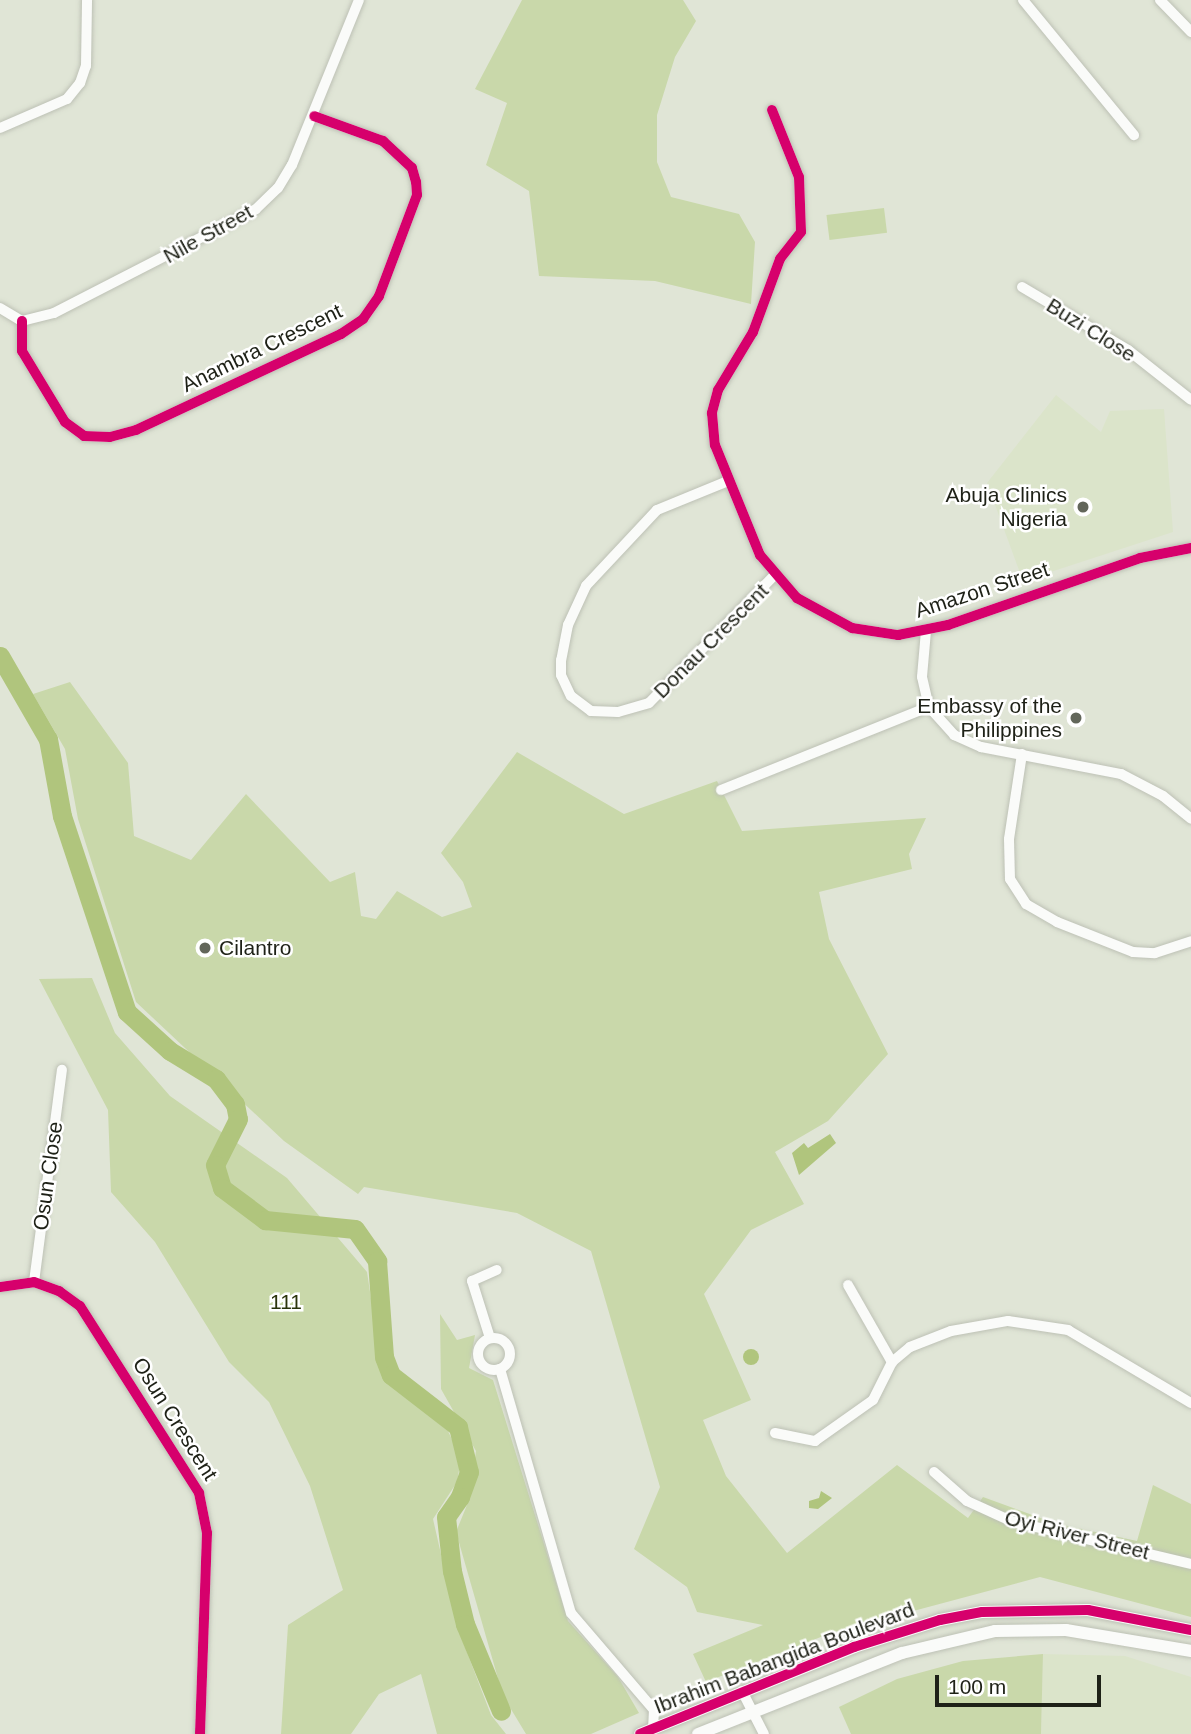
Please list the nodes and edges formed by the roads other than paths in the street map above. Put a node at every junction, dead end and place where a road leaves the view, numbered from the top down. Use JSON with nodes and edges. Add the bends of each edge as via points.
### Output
{"nodes":[{"id":1,"x":87,"y":0,"type":"edge"},
{"id":2,"x":359,"y":0,"type":"edge"},
{"id":3,"x":1023,"y":0,"type":"edge"},
{"id":4,"x":1160,"y":0,"type":"edge"},
{"id":5,"x":1191,"y":32,"type":"edge"},
{"id":6,"x":772,"y":110,"type":"dead end"},
{"id":7,"x":314,"y":116,"type":"junction"},
{"id":8,"x":0,"y":128,"type":"edge"},
{"id":9,"x":1134,"y":135,"type":"dead end"},
{"id":10,"x":1021,"y":288,"type":"dead end"},
{"id":11,"x":0,"y":308,"type":"edge"},
{"id":12,"x":22,"y":321,"type":"junction"},
{"id":13,"x":1191,"y":400,"type":"edge"},
{"id":14,"x":728,"y":481,"type":"junction"},
{"id":15,"x":1191,"y":548,"type":"edge"},
{"id":16,"x":775,"y":575,"type":"junction"},
{"id":17,"x":926,"y":631,"type":"junction"},
{"id":18,"x":929,"y":707,"type":"junction"},
{"id":19,"x":1022,"y":754,"type":"junction"},
{"id":20,"x":721,"y":790,"type":"dead end"},
{"id":21,"x":1191,"y":819,"type":"edge"},
{"id":22,"x":1191,"y":941,"type":"edge"},
{"id":23,"x":62,"y":1070,"type":"dead end"},
{"id":24,"x":497,"y":1270,"type":"dead end"},
{"id":25,"x":34,"y":1282,"type":"junction"},
{"id":26,"x":848,"y":1285,"type":"dead end"},
{"id":27,"x":0,"y":1287,"type":"edge"},
{"id":28,"x":490,"y":1338,"type":"junction"},
{"id":29,"x":892,"y":1362,"type":"junction"},
{"id":30,"x":500,"y":1369,"type":"junction"},
{"id":31,"x":1191,"y":1403,"type":"edge"},
{"id":32,"x":775,"y":1433,"type":"dead end"},
{"id":33,"x":934,"y":1472,"type":"dead end"},
{"id":34,"x":1191,"y":1564,"type":"edge"},
{"id":35,"x":1191,"y":1630,"type":"edge"},
{"id":36,"x":1191,"y":1651,"type":"edge"},
{"id":37,"x":742,"y":1691,"type":"junction"},
{"id":38,"x":755,"y":1712,"type":"junction"},
{"id":39,"x":646,"y":1731,"type":"edge"},
{"id":40,"x":200,"y":1734,"type":"edge"},
{"id":41,"x":698,"y":1734,"type":"edge"},
{"id":42,"x":764,"y":1734,"type":"edge"}],
"edges":[{"from":1,"to":8,"type":"street","via":[[86,66],[80,83],[67,99]]},
{"from":2,"to":7,"type":"street","name":"Nile Street"},
{"from":3,"to":9,"type":"street"},
{"from":4,"to":5,"type":"street"},
{"from":6,"to":14,"type":"street","name":"Amazon Street","via":[[799,177],[801,232],[780,260],[753,332],[718,390],[712,413],[715,444]]},
{"from":7,"to":12,"type":"street","name":"Nile Street","via":[[278,188],[256,209],[54,313]]},
{"from":7,"to":12,"type":"street","name":"Anambra Crescent","via":[[383,141],[412,168],[416,182],[417,195],[379,296],[363,319],[341,334],[148,425],[110,438],[84,436],[65,422],[22,351]]},
{"from":10,"to":13,"type":"street","name":"Buzi Close","via":[[1128,350]]},
{"from":11,"to":12,"type":"street"},
{"from":14,"to":16,"type":"street","name":"Amazon Street","via":[[760,555]]},
{"from":14,"to":16,"type":"street","name":"Donau Crescent","via":[[657,510],[586,586],[568,625],[561,660],[570,696],[591,711],[618,712],[649,703]]},
{"from":15,"to":17,"type":"street","name":"Amazon Street","via":[[1140,558]]},
{"from":16,"to":17,"type":"street","name":"Amazon Street","via":[[797,598],[852,628],[898,635]]},
{"from":17,"to":18,"type":"street","via":[[922,677]]},
{"from":18,"to":19,"type":"street","via":[[954,736],[981,747]]},
{"from":18,"to":20,"type":"street"},
{"from":19,"to":21,"type":"street","via":[[1121,774],[1163,796]]},
{"from":19,"to":22,"type":"street","via":[[1009,839],[1010,879],[1026,904],[1057,922],[1133,951],[1155,953]]},
{"from":23,"to":25,"type":"street","name":"Osun Close"},
{"from":24,"to":28,"type":"street","via":[[472,1281]]},
{"from":25,"to":27,"type":"street"},
{"from":25,"to":40,"type":"street","name":"Osun Crescent","via":[[59,1291],[80,1306],[200,1493],[207,1534]]},
{"from":26,"to":29,"type":"street"},
{"from":28,"to":30,"type":"street","via":[[501,1339],[511,1352],[509,1362]]},
{"from":28,"to":30,"type":"street","via":[[479,1348],[479,1359],[489,1369]]},
{"from":29,"to":31,"type":"street","via":[[910,1347],[951,1331],[1008,1321],[1040,1322],[1068,1330]]},
{"from":29,"to":32,"type":"street","via":[[873,1400],[815,1441]]},
{"from":30,"to":39,"type":"street","via":[[571,1613],[654,1710]]},
{"from":33,"to":34,"type":"street","name":"Oyi River Street","via":[[967,1501],[1011,1521]]},
{"from":35,"to":37,"type":"street","name":"Ibrahim Babangida Boulevard","via":[[1088,1610],[982,1612],[898,1631]]},
{"from":36,"to":38,"type":"street","name":"Ibrahim Babangida Boulevard","via":[[1066,1630],[995,1631],[902,1653]]},
{"from":37,"to":38,"type":"street"},
{"from":37,"to":39,"type":"street","name":"Ibrahim Babangida Boulevard"},
{"from":38,"to":41,"type":"street","name":"Ibrahim Babangida Boulevard"},
{"from":38,"to":42,"type":"street"}]}
